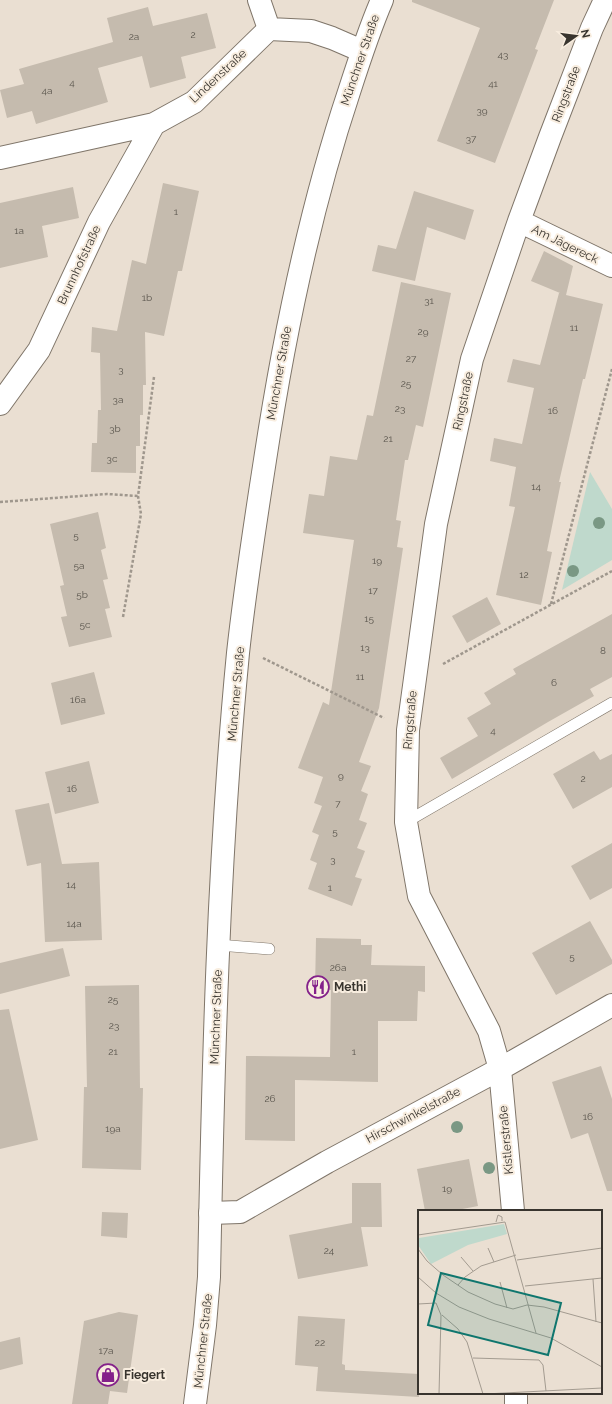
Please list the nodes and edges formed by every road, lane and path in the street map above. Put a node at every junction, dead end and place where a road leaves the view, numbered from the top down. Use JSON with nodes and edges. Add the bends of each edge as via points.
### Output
{"nodes":[{"id":1,"x":259,"y":0,"type":"edge"},
{"id":2,"x":382,"y":0,"type":"edge"},
{"id":3,"x":605,"y":0,"type":"edge"},
{"id":4,"x":269,"y":28,"type":"junction"},
{"id":5,"x":362,"y":51,"type":"junction"},
{"id":6,"x":154,"y":124,"type":"junction"},
{"id":7,"x":0,"y":158,"type":"edge"},
{"id":8,"x":519,"y":221,"type":"junction"},
{"id":9,"x":612,"y":266,"type":"edge"},
{"id":10,"x":612,"y":369,"type":"edge"},
{"id":11,"x":154,"y":377,"type":"dead end"},
{"id":12,"x":0,"y":404,"type":"edge"},
{"id":13,"x":138,"y":496,"type":"junction"},
{"id":14,"x":0,"y":502,"type":"edge"},
{"id":15,"x":612,"y":571,"type":"edge"},
{"id":16,"x":551,"y":604,"type":"junction"},
{"id":17,"x":123,"y":617,"type":"dead end"},
{"id":18,"x":239,"y":652,"type":"junction"},
{"id":19,"x":414,"y":680,"type":"junction"},
{"id":20,"x":612,"y":703,"type":"edge"},
{"id":21,"x":408,"y":730,"type":"junction"},
{"id":22,"x":406,"y":822,"type":"junction"},
{"id":23,"x":218,"y":945,"type":"junction"},
{"id":24,"x":269,"y":949,"type":"dead end"},
{"id":25,"x":612,"y":1005,"type":"edge"},
{"id":26,"x":500,"y":1069,"type":"junction"},
{"id":27,"x":513,"y":1210,"type":"edge"},
{"id":28,"x":210,"y":1213,"type":"junction"},
{"id":29,"x":195,"y":1404,"type":"edge"}],
"edges":[{"from":1,"to":4,"type":"street"},
{"from":2,"to":5,"type":"street","name":"Münchner Straße"},
{"from":3,"to":8,"type":"street","name":"Ringstraße"},
{"from":4,"to":5,"type":"street","via":[[311,31]]},
{"from":4,"to":6,"type":"street","name":"Lindenstraße","via":[[194,102]]},
{"from":5,"to":18,"type":"street","name":"Münchner Straße","via":[[332,143],[293,298],[257,511]]},
{"from":6,"to":7,"type":"street","name":"Lindenstraße"},
{"from":6,"to":12,"type":"street","name":"Brunnhofstraße","via":[[100,222],[39,350]]},
{"from":8,"to":9,"type":"street","name":"Am Jägereck"},
{"from":8,"to":19,"type":"street","name":"Ringstraße","via":[[472,359],[436,524]]},
{"from":10,"to":16,"type":"path"},
{"from":11,"to":13,"type":"path"},
{"from":13,"to":14,"type":"path","via":[[106,494]]},
{"from":13,"to":17,"type":"path","via":[[141,514]]},
{"from":15,"to":16,"type":"path"},
{"from":16,"to":19,"type":"path"},
{"from":18,"to":21,"type":"path","via":[[257,656]]},
{"from":18,"to":23,"type":"street","name":"Münchner Straße"},
{"from":19,"to":21,"type":"street","name":"Ringstraße"},
{"from":20,"to":22,"type":"lane"},
{"from":21,"to":22,"type":"street","name":"Ringstraße"},
{"from":22,"to":26,"type":"street","name":"Ringstraße","via":[[419,896],[489,1031]]},
{"from":23,"to":24,"type":"lane"},
{"from":23,"to":28,"type":"street","name":"Münchner Straße"},
{"from":25,"to":26,"type":"street","name":"Hirschwinkelstraße"},
{"from":26,"to":27,"type":"street","name":"Kistlerstraße"},
{"from":26,"to":28,"type":"street","name":"Hirschwinkelstraße","via":[[240,1212]]},
{"from":28,"to":29,"type":"street","name":"Münchner Straße","via":[[209,1288]]}]}
